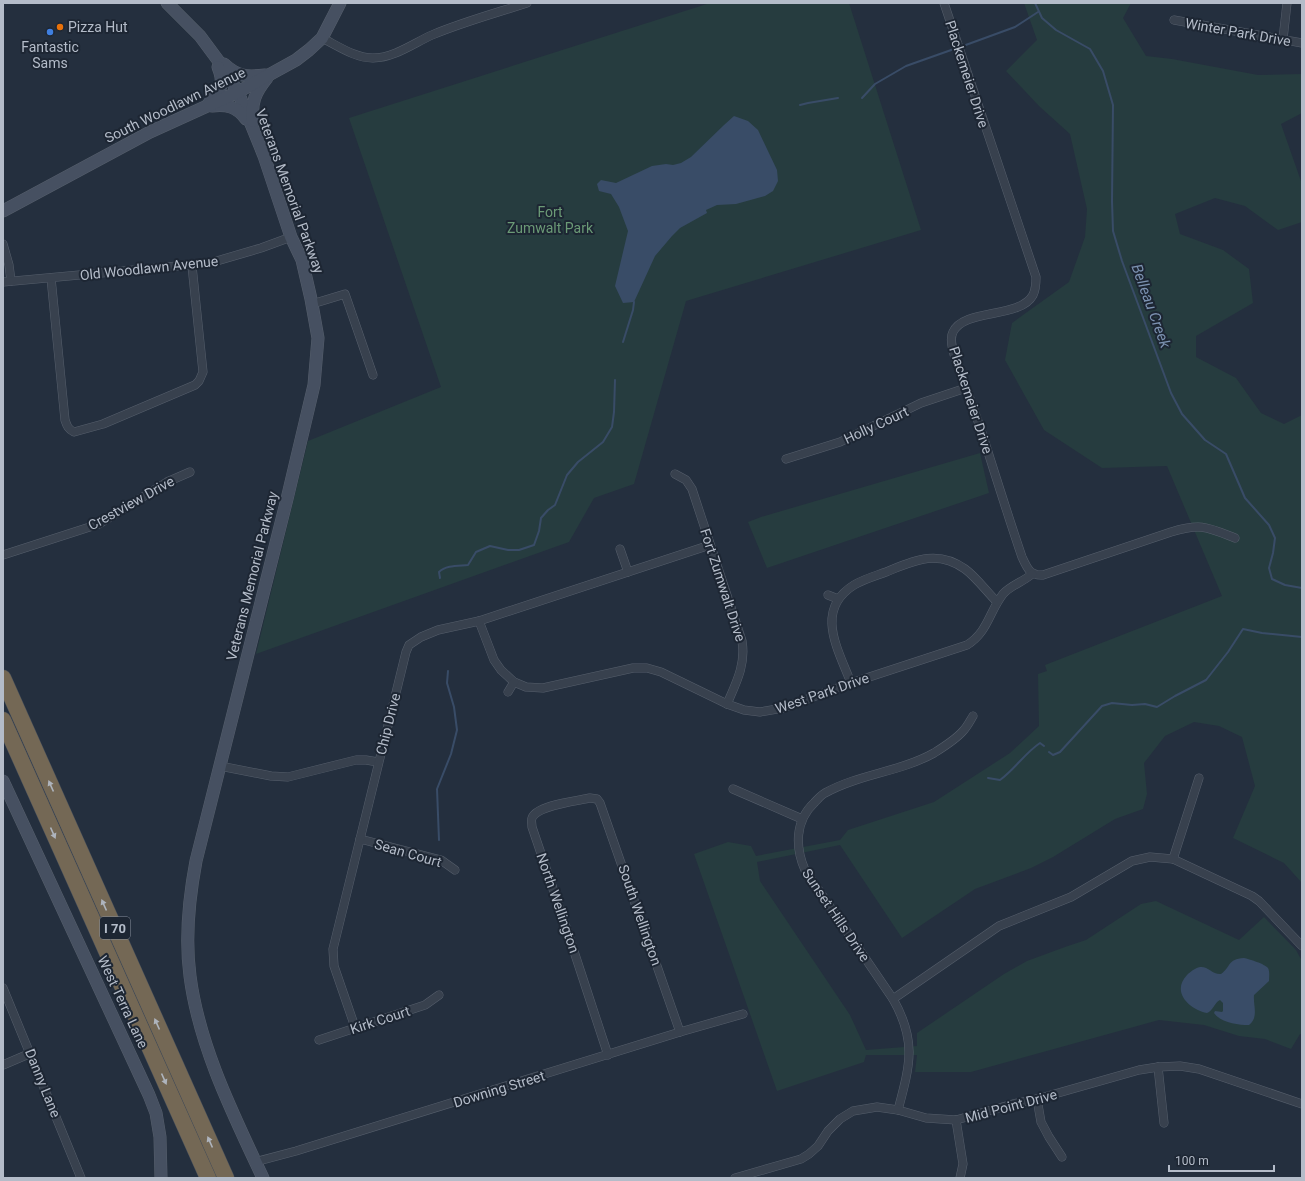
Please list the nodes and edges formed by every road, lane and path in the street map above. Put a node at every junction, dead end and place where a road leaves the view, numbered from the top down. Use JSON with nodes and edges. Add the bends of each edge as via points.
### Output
{"nodes":[{"id":1,"x":167,"y":3,"type":"edge"},
{"id":2,"x":340,"y":3,"type":"edge"},
{"id":3,"x":528,"y":3,"type":"edge"},
{"id":4,"x":944,"y":3,"type":"edge"},
{"id":5,"x":1287,"y":3,"type":"edge"},
{"id":6,"x":1174,"y":20,"type":"dead end"},
{"id":7,"x":322,"y":38,"type":"junction"},
{"id":8,"x":1283,"y":39,"type":"junction"},
{"id":9,"x":1302,"y":43,"type":"edge"},
{"id":10,"x":212,"y":52,"type":"junction"},
{"id":11,"x":270,"y":74,"type":"junction"},
{"id":12,"x":238,"y":92,"type":"junction"},
{"id":13,"x":205,"y":107,"type":"junction"},
{"id":14,"x":253,"y":128,"type":"junction"},
{"id":15,"x":3,"y":211,"type":"edge"},
{"id":16,"x":292,"y":237,"type":"junction"},
{"id":17,"x":3,"y":244,"type":"edge"},
{"id":18,"x":192,"y":266,"type":"junction"},
{"id":19,"x":51,"y":278,"type":"junction"},
{"id":20,"x":7,"y":282,"type":"edge"},
{"id":21,"x":312,"y":304,"type":"junction"},
{"id":22,"x":373,"y":375,"type":"dead end"},
{"id":23,"x":966,"y":388,"type":"junction"},
{"id":24,"x":786,"y":458,"type":"dead end"},
{"id":25,"x":190,"y":472,"type":"dead end"},
{"id":26,"x":675,"y":474,"type":"dead end"},
{"id":27,"x":1236,"y":538,"type":"dead end"},
{"id":28,"x":710,"y":545,"type":"junction"},
{"id":29,"x":620,"y":549,"type":"dead end"},
{"id":30,"x":3,"y":555,"type":"edge"},
{"id":31,"x":628,"y":572,"type":"junction"},
{"id":32,"x":1032,"y":574,"type":"junction"},
{"id":33,"x":828,"y":595,"type":"dead end"},
{"id":34,"x":838,"y":599,"type":"junction"},
{"id":35,"x":997,"y":602,"type":"junction"},
{"id":36,"x":479,"y":620,"type":"junction"},
{"id":37,"x":3,"y":678,"type":"edge"},
{"id":38,"x":514,"y":682,"type":"junction"},
{"id":39,"x":851,"y":683,"type":"junction"},
{"id":40,"x":508,"y":692,"type":"dead end"},
{"id":41,"x":727,"y":704,"type":"junction"},
{"id":42,"x":973,"y":716,"type":"dead end"},
{"id":43,"x":3,"y":720,"type":"edge"},
{"id":44,"x":378,"y":762,"type":"junction"},
{"id":45,"x":220,"y":766,"type":"junction"},
{"id":46,"x":1199,"y":778,"type":"dead end"},
{"id":47,"x":3,"y":781,"type":"edge"},
{"id":48,"x":733,"y":790,"type":"dead end"},
{"id":49,"x":597,"y":799,"type":"joint"},
{"id":50,"x":802,"y":819,"type":"junction"},
{"id":51,"x":360,"y":840,"type":"junction"},
{"id":52,"x":1173,"y":859,"type":"junction"},
{"id":53,"x":454,"y":870,"type":"dead end"},
{"id":54,"x":1302,"y":946,"type":"edge"},
{"id":55,"x":3,"y":988,"type":"edge"},
{"id":56,"x":439,"y":995,"type":"dead end"},
{"id":57,"x":893,"y":999,"type":"junction"},
{"id":58,"x":743,"y":1014,"type":"dead end"},
{"id":59,"x":355,"y":1027,"type":"junction"},
{"id":60,"x":680,"y":1032,"type":"junction"},
{"id":61,"x":319,"y":1040,"type":"dead end"},
{"id":62,"x":31,"y":1053,"type":"junction"},
{"id":63,"x":608,"y":1055,"type":"junction"},
{"id":64,"x":3,"y":1065,"type":"edge"},
{"id":65,"x":1158,"y":1067,"type":"junction"},
{"id":66,"x":1037,"y":1099,"type":"junction"},
{"id":67,"x":1302,"y":1104,"type":"edge"},
{"id":68,"x":898,"y":1110,"type":"junction"},
{"id":69,"x":956,"y":1120,"type":"junction"},
{"id":70,"x":1164,"y":1123,"type":"dead end"},
{"id":71,"x":1062,"y":1157,"type":"dead end"},
{"id":72,"x":255,"y":1162,"type":"junction"},
{"id":73,"x":81,"y":1178,"type":"edge"},
{"id":74,"x":160,"y":1178,"type":"edge"},
{"id":75,"x":208,"y":1178,"type":"edge"},
{"id":76,"x":226,"y":1178,"type":"edge"},
{"id":77,"x":263,"y":1178,"type":"edge"},
{"id":78,"x":735,"y":1178,"type":"edge"},
{"id":79,"x":960,"y":1178,"type":"edge"}],
"edges":[{"from":1,"to":10,"type":"street","name":"Veterans Memorial Parkway"},
{"from":2,"to":7,"type":"street","name":"South Woodlawn Avenue"},
{"from":3,"to":7,"type":"street","via":[[433,35],[380,58],[355,54]]},
{"from":4,"to":23,"type":"street","name":"Plackemeier Drive","via":[[1036,277],[1034,295],[1029,300],[1016,308],[970,319],[953,332],[952,344]]},
{"from":5,"to":8,"type":"street"},
{"from":6,"to":8,"type":"street","name":"Winter Park Drive"},
{"from":7,"to":11,"type":"street","name":"South Woodlawn Avenue","via":[[296,60]]},
{"from":8,"to":9,"type":"street","name":"Winter Park Drive"},
{"from":10,"to":11,"type":"street","via":[[230,70],[241,76]]},
{"from":10,"to":12,"type":"street","name":"Veterans Memorial Parkway"},
{"from":10,"to":13,"type":"street","via":[[222,76],[222,84],[218,94]]},
{"from":11,"to":12,"type":"street","name":"South Woodlawn Avenue"},
{"from":11,"to":14,"type":"street","via":[[253,102]]},
{"from":12,"to":13,"type":"street","name":"South Woodlawn Avenue"},
{"from":12,"to":14,"type":"street","name":"Veterans Memorial Parkway"},
{"from":13,"to":14,"type":"street","via":[[227,105],[235,108]]},
{"from":13,"to":15,"type":"street","name":"South Woodlawn Avenue","via":[[150,132]]},
{"from":14,"to":16,"type":"street","name":"Veterans Memorial Parkway"},
{"from":16,"to":18,"type":"street","name":"Old Woodlawn Avenue","via":[[225,259]]},
{"from":16,"to":21,"type":"street","name":"Veterans Memorial Parkway","via":[[302,260]]},
{"from":17,"to":20,"type":"street","via":[[9,265]]},
{"from":18,"to":19,"type":"street","name":"Old Woodlawn Avenue"},
{"from":18,"to":19,"type":"street","via":[[203,372],[199,381],[195,385],[102,424],[74,432],[67,427],[65,420]]},
{"from":19,"to":20,"type":"street","name":"Old Woodlawn Avenue"},
{"from":21,"to":22,"type":"street","via":[[345,294]]},
{"from":21,"to":45,"type":"street","name":"Veterans Memorial Parkway","via":[[318,338],[314,385]]},
{"from":23,"to":24,"type":"street","name":"Holly Court","via":[[921,403],[840,442]]},
{"from":23,"to":32,"type":"street","name":"Plackemeier Drive","via":[[1022,557],[1026,568]]},
{"from":25,"to":30,"type":"street","name":"Crestview Drive","via":[[167,482],[99,524]]},
{"from":26,"to":28,"type":"street","name":"Fort Zumwalt Drive","via":[[686,480],[692,489]]},
{"from":27,"to":32,"type":"street","via":[[1205,527],[1192,526],[1044,575]]},
{"from":28,"to":31,"type":"street","name":"Chip Drive"},
{"from":28,"to":41,"type":"street","name":"Fort Zumwalt Drive","via":[[743,646],[741,672]]},
{"from":29,"to":31,"type":"street"},
{"from":31,"to":36,"type":"street","name":"Chip Drive"},
{"from":32,"to":35,"type":"street","name":"West Park Drive","via":[[1005,592]]},
{"from":33,"to":34,"type":"street"},
{"from":34,"to":35,"type":"street","via":[[857,583],[919,559],[930,558],[948,560],[963,567]]},
{"from":34,"to":39,"type":"street","via":[[832,613],[831,628]]},
{"from":35,"to":39,"type":"street","name":"West Park Drive","via":[[984,629],[967,645]]},
{"from":36,"to":38,"type":"street","name":"West Park Drive","via":[[494,660]]},
{"from":36,"to":44,"type":"street","name":"Chip Drive","via":[[438,630],[420,637],[409,645]]},
{"from":76,"to":37,"type":"highway","number":"I 70","one_way":true},
{"from":38,"to":40,"type":"street"},
{"from":38,"to":41,"type":"street","name":"West Park Drive","via":[[526,687],[543,688],[633,668],[646,668],[661,672]]},
{"from":39,"to":41,"type":"street","name":"West Park Drive","via":[[768,711],[752,712]]},
{"from":42,"to":50,"type":"street","name":"Sunset Hills Drive","via":[[963,732],[934,753],[824,793]]},
{"from":43,"to":75,"type":"highway","number":"I 70","one_way":true},
{"from":44,"to":45,"type":"street","via":[[356,760],[288,777]]},
{"from":44,"to":51,"type":"street","name":"Chip Drive"},
{"from":45,"to":72,"type":"street","name":"Veterans Memorial Parkway","via":[[194,869],[187,938],[190,975],[205,1043]]},
{"from":46,"to":52,"type":"street"},
{"from":47,"to":74,"type":"street","name":"West Terra Lane","via":[[149,1095],[156,1113],[160,1137]]},
{"from":48,"to":50,"type":"street"},
{"from":49,"to":60,"type":"street","name":"South Wellington"},
{"from":49,"to":63,"type":"street","name":"North Wellington","via":[[590,798],[538,811],[532,818],[532,827]]},
{"from":50,"to":57,"type":"street","name":"Sunset Hills Drive","via":[[798,837],[799,854],[805,870]]},
{"from":51,"to":53,"type":"street","name":"Sean Court","via":[[441,860]]},
{"from":51,"to":59,"type":"street","name":"Chip Drive","via":[[333,949],[334,966]]},
{"from":52,"to":54,"type":"street","via":[[1259,900]]},
{"from":52,"to":57,"type":"street","via":[[1150,857],[1132,861],[1071,897],[999,926]]},
{"from":55,"to":62,"type":"street","name":"Danny Lane"},
{"from":56,"to":59,"type":"street","name":"Kirk Court","via":[[425,1005]]},
{"from":57,"to":68,"type":"street","name":"Sunset Hills Drive","via":[[907,1029],[910,1050],[908,1072]]},
{"from":58,"to":60,"type":"street","name":"Downing Street"},
{"from":59,"to":61,"type":"street","name":"Kirk Court"},
{"from":60,"to":63,"type":"street","name":"Downing Street"},
{"from":62,"to":64,"type":"street"},
{"from":62,"to":73,"type":"street","name":"Danny Lane"},
{"from":63,"to":72,"type":"street","name":"Downing Street"},
{"from":65,"to":66,"type":"street","name":"Mid Point Drive"},
{"from":65,"to":67,"type":"street","name":"Mid Point Drive","via":[[1180,1066],[1199,1069]]},
{"from":65,"to":70,"type":"street"},
{"from":66,"to":69,"type":"street","name":"Mid Point Drive"},
{"from":66,"to":71,"type":"street","via":[[1041,1122]]},
{"from":68,"to":69,"type":"street","name":"Mid Point Drive","via":[[926,1118]]},
{"from":68,"to":78,"type":"street","name":"Mid Point Drive","via":[[877,1107],[854,1112],[840,1119],[818,1146],[801,1159]]},
{"from":69,"to":79,"type":"street","via":[[963,1164]]},
{"from":72,"to":77,"type":"street","name":"Veterans Memorial Parkway"}]}
